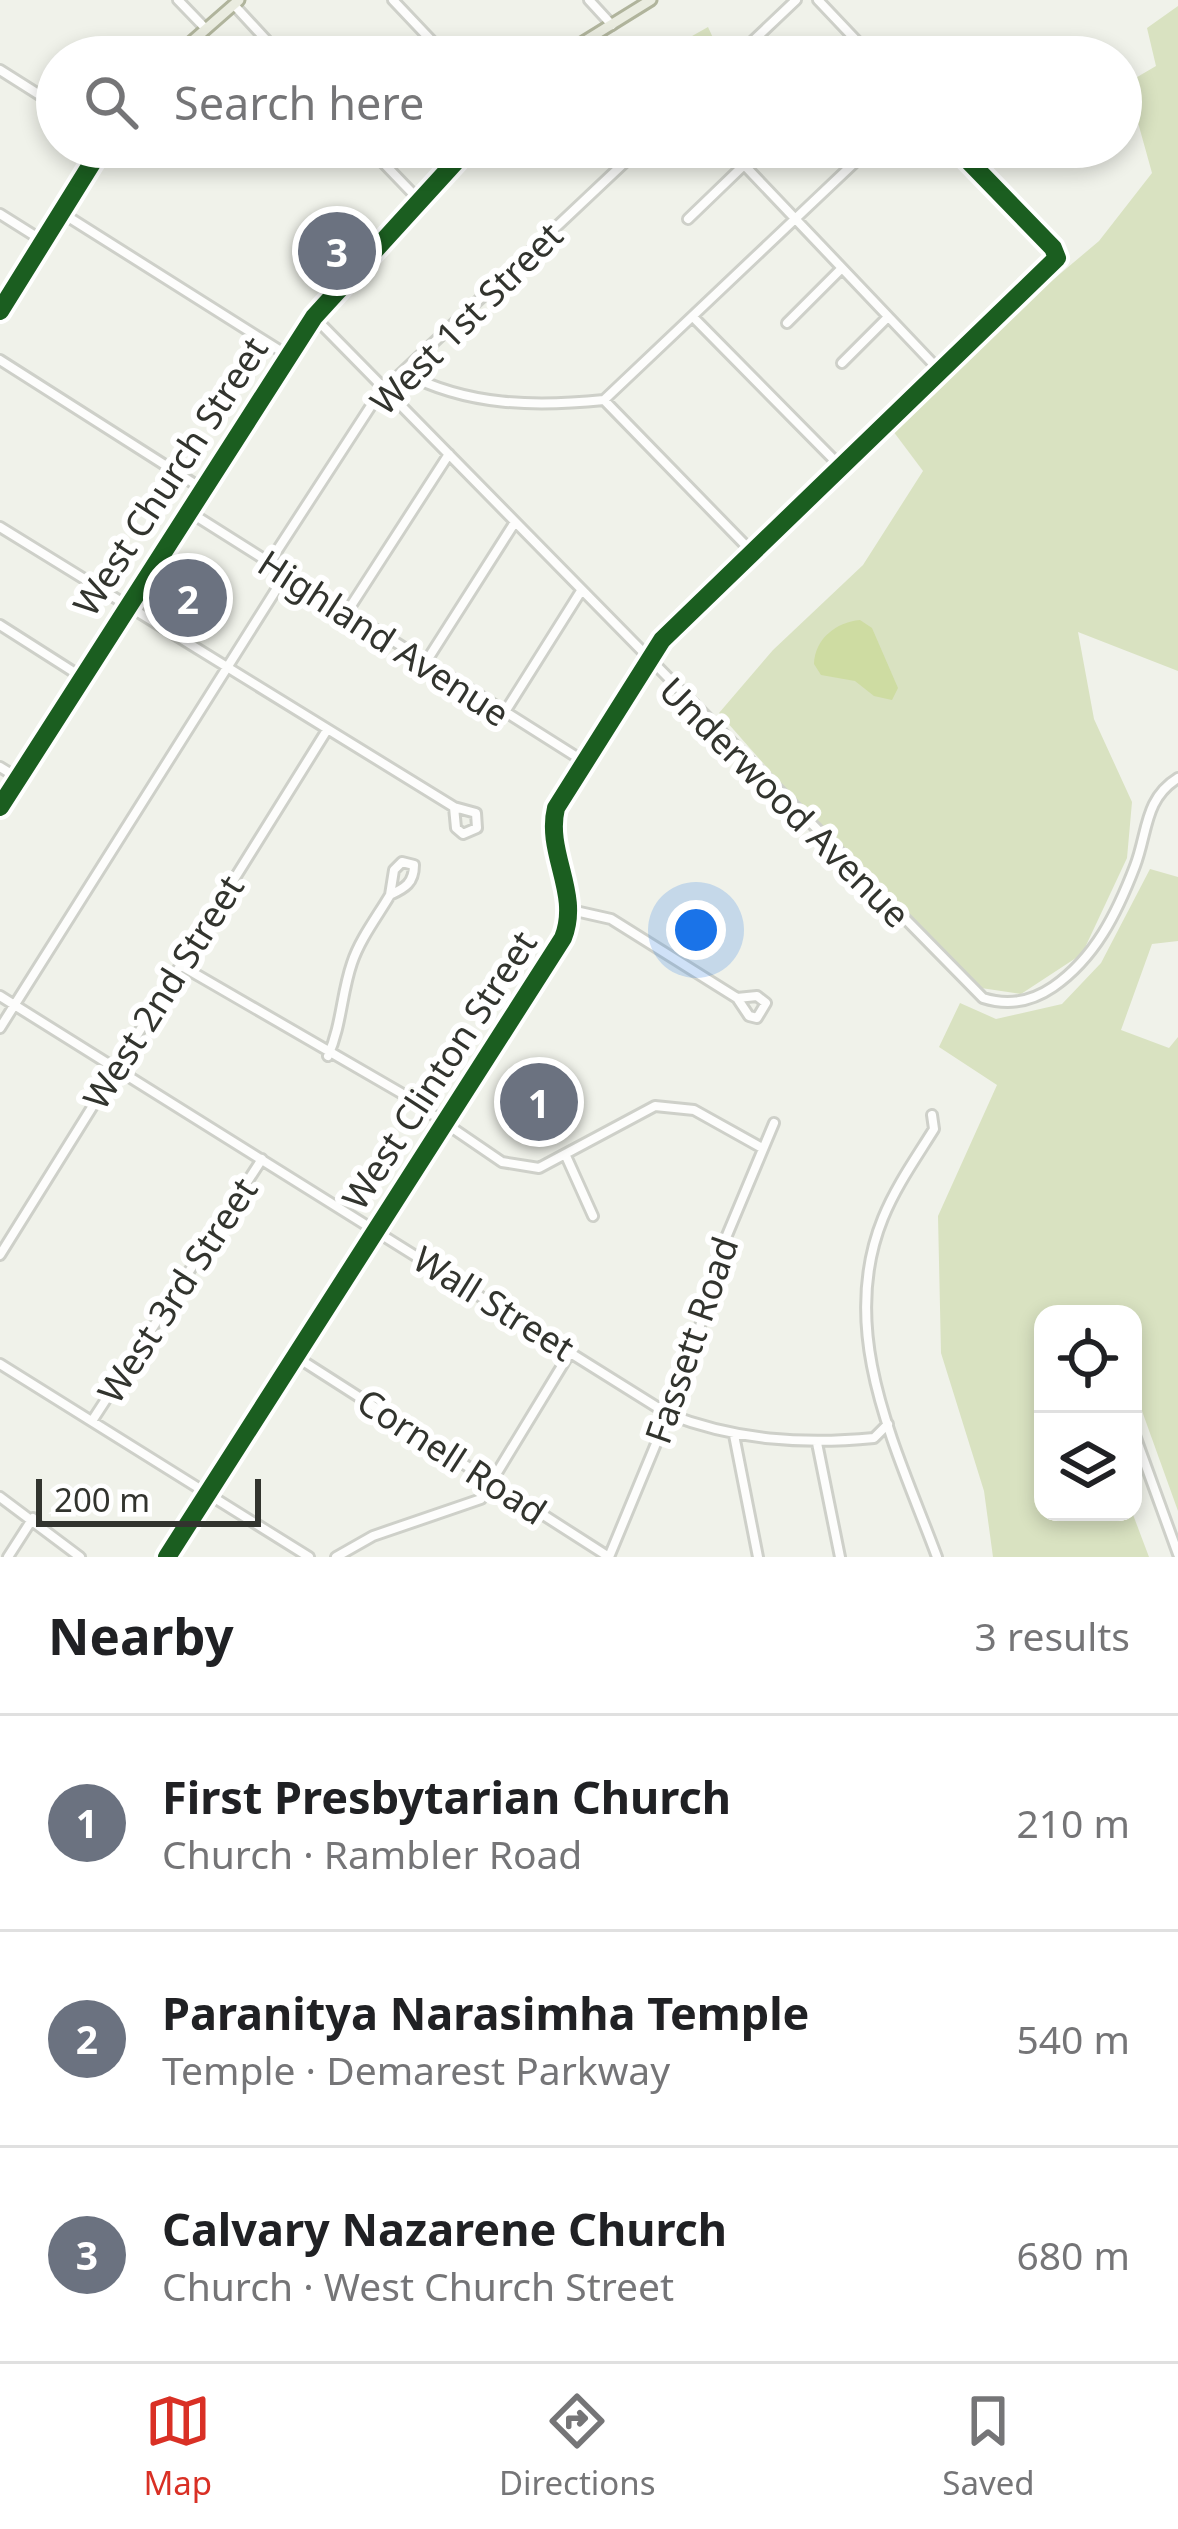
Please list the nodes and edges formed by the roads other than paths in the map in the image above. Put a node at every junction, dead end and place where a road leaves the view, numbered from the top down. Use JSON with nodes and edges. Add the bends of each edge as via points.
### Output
{"nodes":[{"id":1,"x":178,"y":0,"type":"edge"},
{"id":2,"x":393,"y":0,"type":"edge"},
{"id":3,"x":589,"y":0,"type":"edge"},
{"id":4,"x":651,"y":0,"type":"edge"},
{"id":5,"x":796,"y":0,"type":"edge"},
{"id":6,"x":818,"y":0,"type":"edge"},
{"id":7,"x":236,"y":3,"type":"edge"},
{"id":8,"x":612,"y":25,"type":"junction"},
{"id":9,"x":206,"y":29,"type":"junction"},
{"id":10,"x":198,"y":36,"type":"edge"},
{"id":11,"x":264,"y":36,"type":"edge"},
{"id":12,"x":427,"y":36,"type":"edge"},
{"id":13,"x":594,"y":36,"type":"edge"},
{"id":14,"x":758,"y":36,"type":"edge"},
{"id":15,"x":852,"y":36,"type":"edge"},
{"id":16,"x":0,"y":70,"type":"edge"},
{"id":17,"x":36,"y":93,"type":"edge"},
{"id":18,"x":89,"y":168,"type":"edge"},
{"id":19,"x":388,"y":168,"type":"edge"},
{"id":20,"x":449,"y":168,"type":"edge"},
{"id":21,"x":619,"y":168,"type":"edge"},
{"id":22,"x":741,"y":168,"type":"edge"},
{"id":23,"x":747,"y":168,"type":"edge"},
{"id":24,"x":849,"y":168,"type":"edge"},
{"id":25,"x":975,"y":168,"type":"edge"},
{"id":26,"x":419,"y":200,"type":"junction"},
{"id":27,"x":62,"y":213,"type":"junction"},
{"id":28,"x":0,"y":214,"type":"edge"},
{"id":29,"x":688,"y":219,"type":"dead end"},
{"id":30,"x":794,"y":220,"type":"junction"},
{"id":31,"x":44,"y":241,"type":"junction"},
{"id":32,"x":841,"y":269,"type":"junction"},
{"id":33,"x":0,"y":311,"type":"edge"},
{"id":34,"x":314,"y":317,"type":"junction"},
{"id":35,"x":693,"y":317,"type":"junction"},
{"id":36,"x":888,"y":317,"type":"junction"},
{"id":37,"x":787,"y":323,"type":"dead end"},
{"id":38,"x":287,"y":355,"type":"junction"},
{"id":39,"x":0,"y":360,"type":"edge"},
{"id":40,"x":842,"y":362,"type":"dead end"},
{"id":41,"x":940,"y":370,"type":"junction"},
{"id":42,"x":405,"y":374,"type":"junction"},
{"id":43,"x":385,"y":389,"type":"junction"},
{"id":44,"x":604,"y":400,"type":"junction"},
{"id":45,"x":449,"y":454,"type":"junction"},
{"id":46,"x":841,"y":467,"type":"junction"},
{"id":47,"x":202,"y":488,"type":"junction"},
{"id":48,"x":188,"y":511,"type":"junction"},
{"id":49,"x":514,"y":523,"type":"junction"},
{"id":50,"x":0,"y":527,"type":"edge"},
{"id":51,"x":752,"y":552,"type":"junction"},
{"id":52,"x":268,"y":563,"type":"junction"},
{"id":53,"x":286,"y":574,"type":"junction"},
{"id":54,"x":581,"y":591,"type":"junction"},
{"id":55,"x":128,"y":606,"type":"junction"},
{"id":56,"x":347,"y":613,"type":"junction"},
{"id":57,"x":0,"y":625,"type":"edge"},
{"id":58,"x":646,"y":661,"type":"junction"},
{"id":59,"x":424,"y":664,"type":"junction"},
{"id":60,"x":228,"y":666,"type":"junction"},
{"id":61,"x":80,"y":676,"type":"junction"},
{"id":62,"x":503,"y":715,"type":"junction"},
{"id":63,"x":327,"y":730,"type":"junction"},
{"id":64,"x":583,"y":761,"type":"junction"},
{"id":65,"x":0,"y":766,"type":"edge"},
{"id":66,"x":19,"y":778,"type":"junction"},
{"id":67,"x":1178,"y":778,"type":"edge"},
{"id":68,"x":0,"y":807,"type":"edge"},
{"id":69,"x":454,"y":807,"type":"dead end"},
{"id":70,"x":390,"y":895,"type":"dead end"},
{"id":71,"x":571,"y":910,"type":"junction"},
{"id":72,"x":180,"y":965,"type":"junction"},
{"id":73,"x":0,"y":996,"type":"edge"},
{"id":74,"x":737,"y":998,"type":"dead end"},
{"id":75,"x":14,"y":1005,"type":"junction"},
{"id":76,"x":0,"y":1028,"type":"edge"},
{"id":77,"x":328,"y":1056,"type":"junction"},
{"id":78,"x":115,"y":1069,"type":"junction"},
{"id":79,"x":932,"y":1115,"type":"dead end"},
{"id":80,"x":444,"y":1120,"type":"junction"},
{"id":81,"x":774,"y":1124,"type":"dead end"},
{"id":82,"x":762,"y":1148,"type":"junction"},
{"id":83,"x":566,"y":1156,"type":"junction"},
{"id":84,"x":262,"y":1159,"type":"junction"},
{"id":85,"x":593,"y":1216,"type":"dead end"},
{"id":86,"x":376,"y":1230,"type":"junction"},
{"id":87,"x":0,"y":1255,"type":"edge"},
{"id":88,"x":571,"y":1351,"type":"junction"},
{"id":89,"x":295,"y":1356,"type":"junction"},
{"id":90,"x":0,"y":1364,"type":"edge"},
{"id":91,"x":668,"y":1414,"type":"junction"},
{"id":92,"x":92,"y":1421,"type":"junction"},
{"id":93,"x":888,"y":1424,"type":"junction"},
{"id":94,"x":734,"y":1435,"type":"junction"},
{"id":95,"x":818,"y":1442,"type":"junction"},
{"id":96,"x":1142,"y":1455,"type":"edge"},
{"id":97,"x":494,"y":1482,"type":"junction"},
{"id":98,"x":206,"y":1493,"type":"junction"},
{"id":99,"x":0,"y":1497,"type":"edge"},
{"id":100,"x":33,"y":1518,"type":"junction"},
{"id":101,"x":1178,"y":1553,"type":"edge"},
{"id":102,"x":8,"y":1557,"type":"edge"},
{"id":103,"x":80,"y":1557,"type":"edge"},
{"id":104,"x":167,"y":1557,"type":"edge"},
{"id":105,"x":309,"y":1557,"type":"edge"},
{"id":106,"x":336,"y":1557,"type":"edge"},
{"id":107,"x":609,"y":1557,"type":"edge"},
{"id":108,"x":758,"y":1557,"type":"edge"},
{"id":109,"x":840,"y":1557,"type":"edge"},
{"id":110,"x":937,"y":1557,"type":"edge"}],
"edges":[{"from":1,"to":9,"type":"street"},
{"from":2,"to":12,"type":"street"},
{"from":3,"to":8,"type":"street"},
{"from":4,"to":8,"type":"main road"},
{"from":5,"to":14,"type":"street"},
{"from":6,"to":15,"type":"street"},
{"from":7,"to":9,"type":"main road"},
{"from":7,"to":11,"type":"street"},
{"from":8,"to":13,"type":"main road"},
{"from":9,"to":10,"type":"main road"},
{"from":16,"to":17,"type":"street"},
{"from":18,"to":27,"type":"main road"},
{"from":19,"to":26,"type":"street"},
{"from":20,"to":26,"type":"main road","name":"West Church Street"},
{"from":21,"to":42,"type":"street","name":"West 1st Street"},
{"from":22,"to":29,"type":"street"},
{"from":23,"to":30,"type":"street"},
{"from":24,"to":30,"type":"street"},
{"from":25,"to":41,"type":"street","name":"West Clinton Street","via":[[1057,258]]},
{"from":26,"to":34,"type":"main road","name":"West Church Street"},
{"from":27,"to":31,"type":"main road"},
{"from":27,"to":38,"type":"street"},
{"from":28,"to":31,"type":"street"},
{"from":30,"to":32,"type":"street"},
{"from":30,"to":35,"type":"street"},
{"from":31,"to":33,"type":"main road"},
{"from":32,"to":36,"type":"street"},
{"from":32,"to":37,"type":"street"},
{"from":34,"to":38,"type":"main road","name":"West Church Street"},
{"from":34,"to":43,"type":"street","name":"Underwood Avenue"},
{"from":35,"to":44,"type":"street"},
{"from":35,"to":46,"type":"street"},
{"from":36,"to":40,"type":"street"},
{"from":36,"to":41,"type":"street"},
{"from":38,"to":47,"type":"main road","name":"West Church Street"},
{"from":39,"to":47,"type":"street"},
{"from":41,"to":46,"type":"street","name":"West Clinton Street"},
{"from":42,"to":43,"type":"street","name":"West 1st Street"},
{"from":42,"to":44,"type":"street","via":[[491,400]]},
{"from":43,"to":45,"type":"street","name":"Underwood Avenue"},
{"from":43,"to":52,"type":"street","name":"West 1st Street"},
{"from":44,"to":51,"type":"street"},
{"from":45,"to":49,"type":"street","name":"Underwood Avenue"},
{"from":45,"to":56,"type":"street"},
{"from":46,"to":51,"type":"street","name":"West Clinton Street"},
{"from":47,"to":48,"type":"main road","name":"West Church Street"},
{"from":48,"to":52,"type":"street","name":"Highland Avenue"},
{"from":48,"to":55,"type":"main road","name":"West Church Street"},
{"from":49,"to":54,"type":"street","name":"Underwood Avenue"},
{"from":49,"to":59,"type":"street"},
{"from":50,"to":55,"type":"street"},
{"from":51,"to":58,"type":"street","name":"West Clinton Street"},
{"from":52,"to":53,"type":"street","name":"Highland Avenue"},
{"from":53,"to":56,"type":"street","name":"Highland Avenue"},
{"from":53,"to":60,"type":"street"},
{"from":54,"to":58,"type":"street","name":"Underwood Avenue"},
{"from":54,"to":62,"type":"street"},
{"from":55,"to":60,"type":"street"},
{"from":55,"to":61,"type":"main road","name":"West Church Street"},
{"from":56,"to":59,"type":"street","name":"Highland Avenue"},
{"from":57,"to":61,"type":"street"},
{"from":58,"to":64,"type":"street","name":"West Clinton Street"},
{"from":58,"to":67,"type":"street","name":"Underwood Avenue","via":[[971,991],[997,1003],[1038,996],[1086,958],[1134,870],[1153,800]]},
{"from":59,"to":62,"type":"street","name":"Highland Avenue"},
{"from":60,"to":63,"type":"street"},
{"from":60,"to":75,"type":"street"},
{"from":61,"to":66,"type":"main road","name":"West Church Street"},
{"from":62,"to":64,"type":"street","name":"Highland Avenue"},
{"from":63,"to":69,"type":"street"},
{"from":63,"to":72,"type":"street","name":"West 2nd Street"},
{"from":64,"to":71,"type":"street","name":"West Clinton Street","via":[[552,825]]},
{"from":65,"to":66,"type":"street"},
{"from":66,"to":68,"type":"main road","name":"West Church Street"},
{"from":70,"to":77,"type":"street","via":[[353,958],[344,1022]]},
{"from":71,"to":74,"type":"street","via":[[611,919]]},
{"from":71,"to":80,"type":"street","name":"West Clinton Street","via":[[563,938]]},
{"from":72,"to":77,"type":"street"},
{"from":72,"to":78,"type":"street","name":"West 2nd Street"},
{"from":73,"to":75,"type":"street","name":"Wall Street"},
{"from":75,"to":76,"type":"street"},
{"from":75,"to":78,"type":"street","name":"Wall Street"},
{"from":77,"to":80,"type":"street"},
{"from":78,"to":84,"type":"street","name":"Wall Street"},
{"from":78,"to":87,"type":"street","name":"West 2nd Street"},
{"from":79,"to":93,"type":"street","via":[[934,1129],[884,1214],[865,1286],[865,1336]]},
{"from":80,"to":83,"type":"street","via":[[502,1162],[538,1168]]},
{"from":80,"to":86,"type":"street","name":"West Clinton Street"},
{"from":81,"to":82,"type":"street","name":"Fassett Road"},
{"from":82,"to":83,"type":"street","via":[[694,1110],[655,1106]]},
{"from":82,"to":91,"type":"street","name":"Fassett Road"},
{"from":83,"to":85,"type":"street"},
{"from":84,"to":86,"type":"street","name":"Wall Street"},
{"from":84,"to":92,"type":"street","name":"West 3rd Street"},
{"from":86,"to":88,"type":"street","name":"Wall Street"},
{"from":86,"to":89,"type":"street","name":"West Clinton Street"},
{"from":88,"to":91,"type":"street","name":"Wall Street"},
{"from":88,"to":97,"type":"street"},
{"from":89,"to":97,"type":"street","name":"Cornell Road"},
{"from":89,"to":98,"type":"street","name":"West Clinton Street"},
{"from":90,"to":92,"type":"street"},
{"from":91,"to":94,"type":"street","name":"Wall Street"},
{"from":91,"to":107,"type":"street","name":"Fassett Road"},
{"from":92,"to":98,"type":"street"},
{"from":93,"to":95,"type":"street","name":"Wall Street","via":[[874,1438]]},
{"from":93,"to":110,"type":"street"},
{"from":94,"to":95,"type":"street","name":"Wall Street"},
{"from":94,"to":108,"type":"street"},
{"from":95,"to":109,"type":"street"},
{"from":96,"to":101,"type":"street"},
{"from":97,"to":106,"type":"street","via":[[472,1504],[373,1536]]},
{"from":97,"to":107,"type":"street","name":"Cornell Road"},
{"from":98,"to":104,"type":"street","name":"West Clinton Street"},
{"from":98,"to":105,"type":"street"},
{"from":99,"to":100,"type":"street"},
{"from":100,"to":102,"type":"street"},
{"from":100,"to":103,"type":"street"}]}
